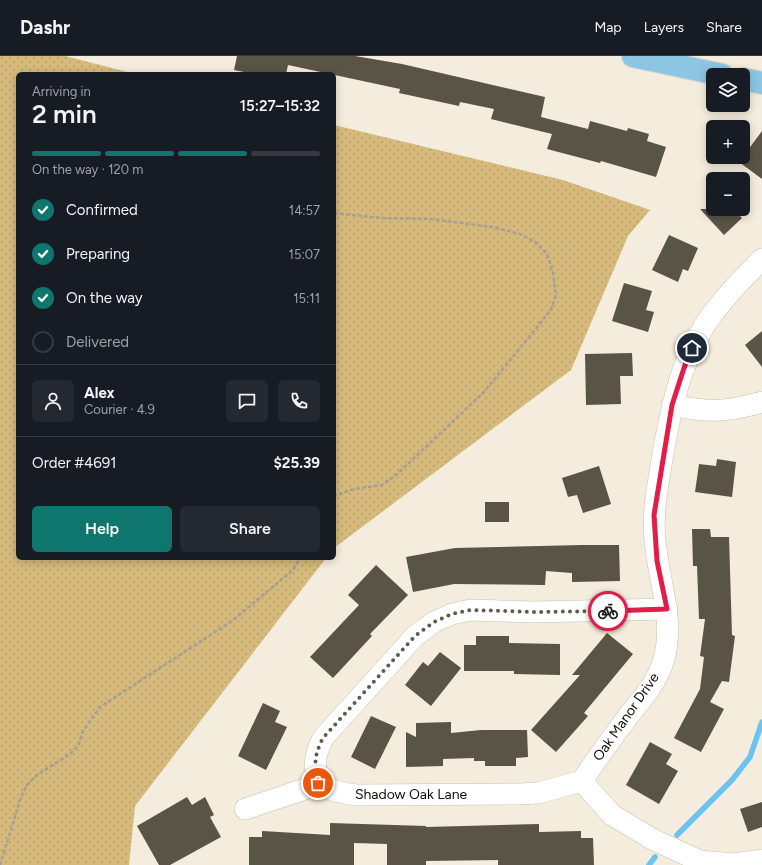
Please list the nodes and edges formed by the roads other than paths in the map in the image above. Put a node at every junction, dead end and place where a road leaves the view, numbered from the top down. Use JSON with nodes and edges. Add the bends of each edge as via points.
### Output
{"nodes":[{"id":1,"x":633,"y":56,"type":"edge"},
{"id":2,"x":706,"y":72,"type":"edge"},
{"id":3,"x":750,"y":80,"type":"edge"},
{"id":4,"x":762,"y":83,"type":"edge"},
{"id":5,"x":762,"y":258,"type":"edge"},
{"id":6,"x":762,"y":402,"type":"edge"},
{"id":7,"x":672,"y":405,"type":"junction"},
{"id":8,"x":667,"y":609,"type":"junction"},
{"id":9,"x":582,"y":781,"type":"junction"},
{"id":10,"x":318,"y":783,"type":"junction"},
{"id":11,"x":245,"y":810,"type":"dead end"},
{"id":12,"x":762,"y":860,"type":"edge"}],
"edges":[{"from":1,"to":2,"type":"main road"},
{"from":3,"to":4,"type":"main road"},
{"from":5,"to":7,"type":"street","name":"Oak Manor Drive","via":[[713,313],[702,330],[684,368]]},
{"from":6,"to":7,"type":"street","via":[[726,411],[700,411]]},
{"from":7,"to":8,"type":"street","name":"Oak Manor Drive","via":[[654,515],[657,561]]},
{"from":8,"to":9,"type":"street","name":"Oak Manor Drive","via":[[667,643],[658,674]]},
{"from":8,"to":10,"type":"street","via":[[535,612],[471,610],[452,614],[434,622],[415,636],[323,738],[316,753],[314,766]]},
{"from":9,"to":10,"type":"street","name":"Shadow Oak Lane","via":[[520,794],[342,794]]},
{"from":9,"to":12,"type":"street","via":[[612,815],[654,840],[700,861],[734,864]]},
{"from":10,"to":11,"type":"street"}]}
